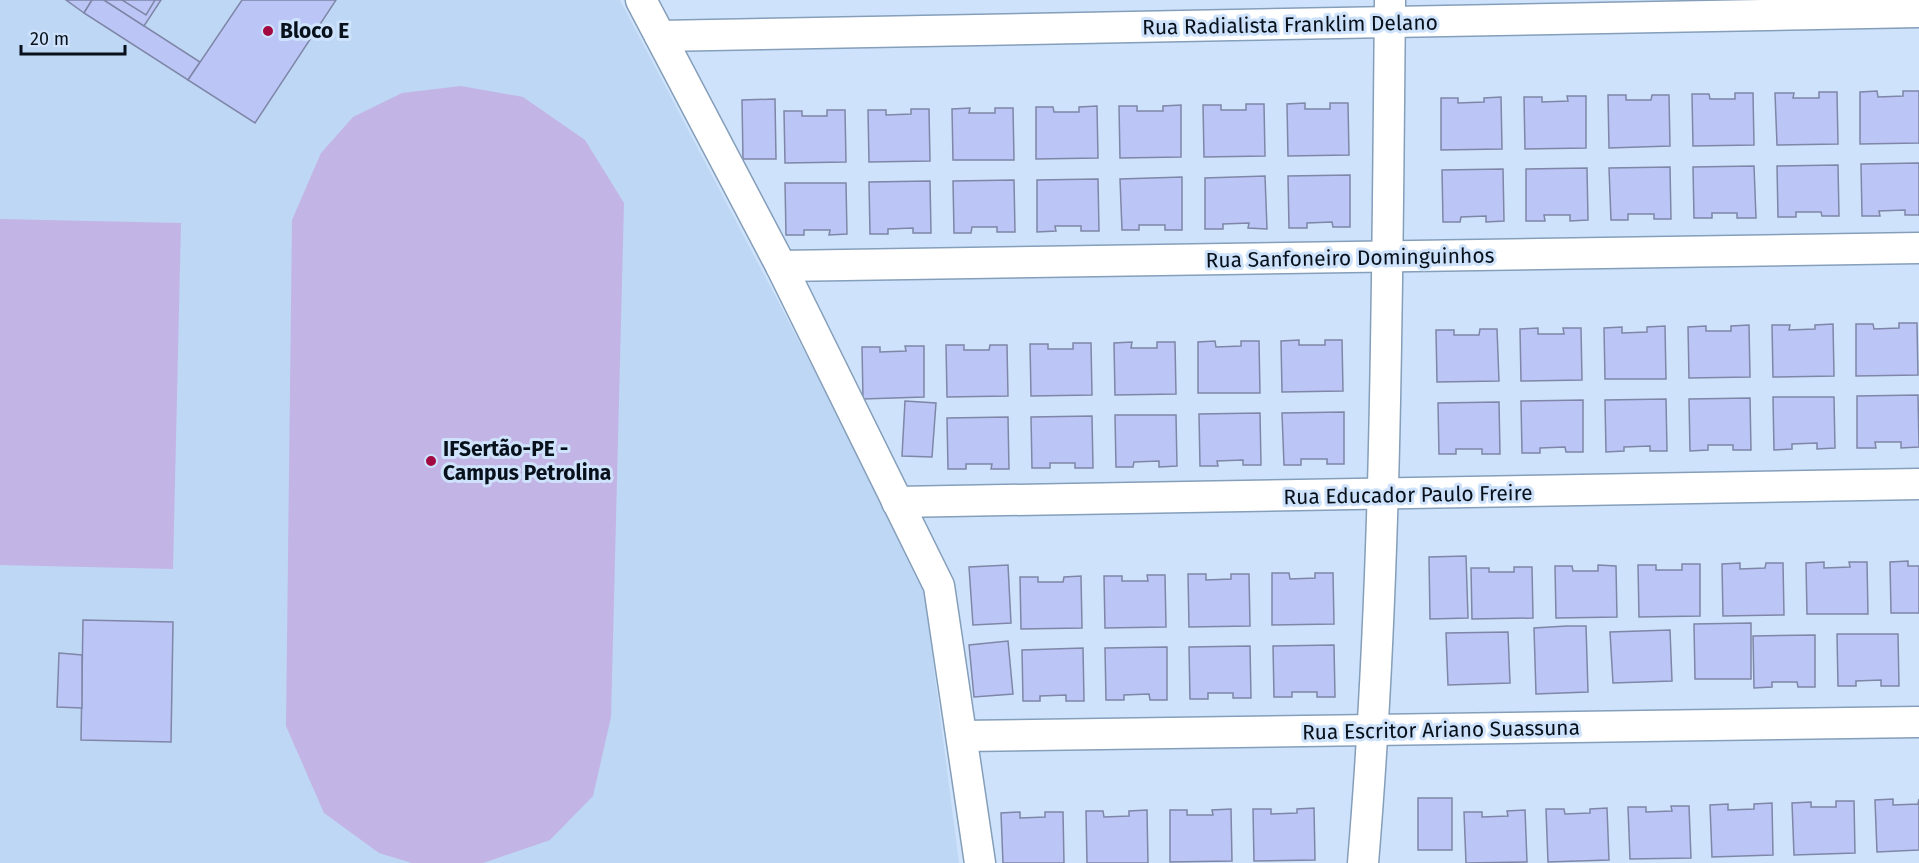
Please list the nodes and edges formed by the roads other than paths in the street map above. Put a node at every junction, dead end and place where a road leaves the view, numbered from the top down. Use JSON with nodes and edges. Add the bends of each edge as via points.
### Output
{"nodes":[{"id":1,"x":640,"y":0,"type":"edge"},
{"id":2,"x":1390,"y":12,"type":"edge"},
{"id":3,"x":1919,"y":12,"type":"edge"},
{"id":4,"x":660,"y":36,"type":"junction"},
{"id":5,"x":1919,"y":248,"type":"edge"},
{"id":6,"x":1386,"y":258,"type":"junction"},
{"id":7,"x":781,"y":266,"type":"junction"},
{"id":8,"x":1919,"y":484,"type":"edge"},
{"id":9,"x":1383,"y":496,"type":"junction"},
{"id":10,"x":897,"y":502,"type":"junction"},
{"id":11,"x":1919,"y":722,"type":"edge"},
{"id":12,"x":1374,"y":731,"type":"junction"},
{"id":13,"x":962,"y":736,"type":"junction"},
{"id":14,"x":980,"y":863,"type":"edge"},
{"id":15,"x":1363,"y":863,"type":"edge"}],
"edges":[{"from":1,"to":4,"type":"street"},
{"from":2,"to":3,"type":"street","name":"Rua Radialista Franklim Delano"},
{"from":2,"to":4,"type":"street","name":"Rua Radialista Franklim Delano"},
{"from":2,"to":6,"type":"street"},
{"from":4,"to":7,"type":"street"},
{"from":5,"to":6,"type":"street","name":"Rua Sanfoneiro Dominguinhos"},
{"from":6,"to":7,"type":"street","name":"Rua Sanfoneiro Dominguinhos"},
{"from":6,"to":9,"type":"street"},
{"from":7,"to":10,"type":"street"},
{"from":8,"to":9,"type":"street","name":"Rua Educador Paulo Freire"},
{"from":9,"to":10,"type":"street","name":"Rua Educador Paulo Freire"},
{"from":9,"to":12,"type":"street"},
{"from":10,"to":13,"type":"street","via":[[939,586]]},
{"from":11,"to":12,"type":"street","name":"Rua Escritor Ariano Suassuna"},
{"from":12,"to":13,"type":"street","name":"Rua Escritor Ariano Suassuna"},
{"from":12,"to":15,"type":"street"},
{"from":13,"to":14,"type":"street"}]}
